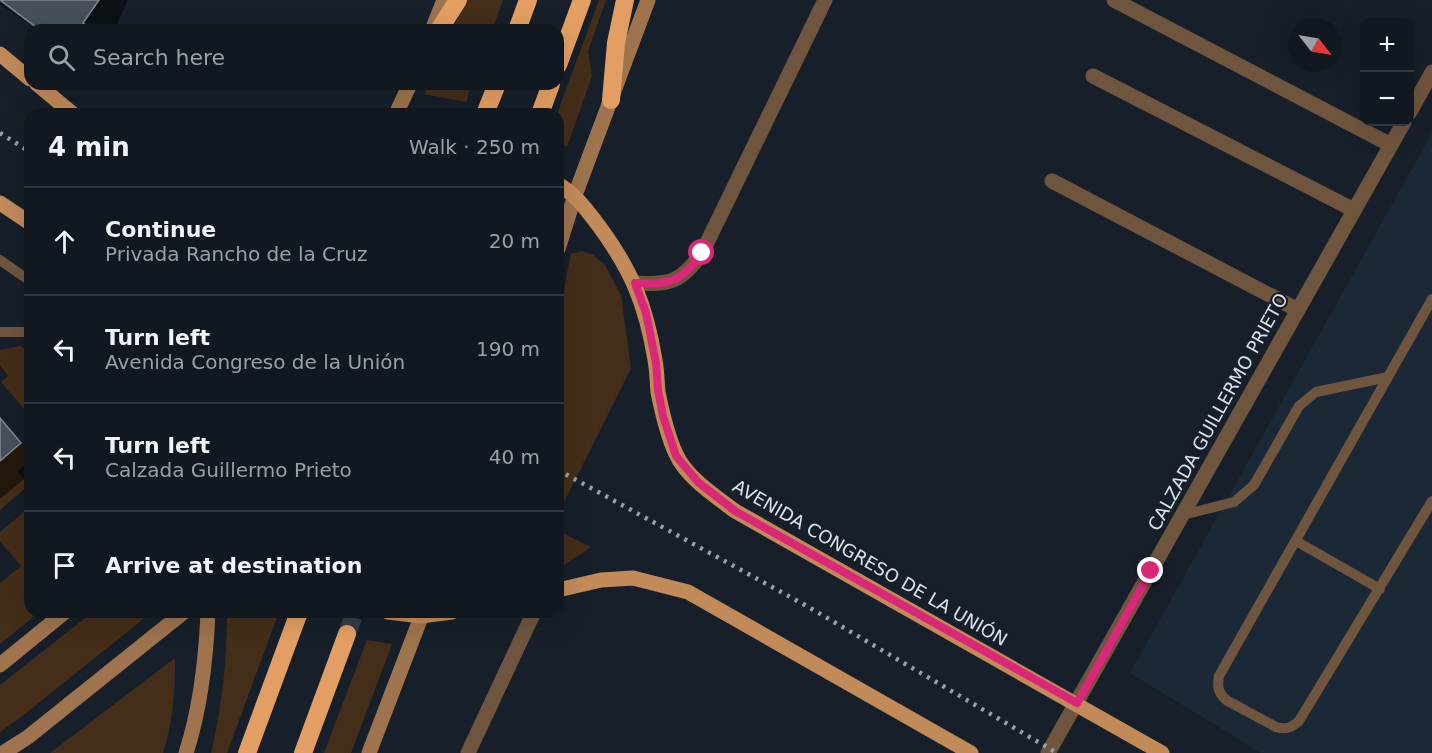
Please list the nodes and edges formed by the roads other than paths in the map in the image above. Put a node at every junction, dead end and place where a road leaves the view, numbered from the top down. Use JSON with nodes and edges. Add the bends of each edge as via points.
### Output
{"nodes":[{"id":1,"x":444,"y":0,"type":"edge"},
{"id":2,"x":458,"y":0,"type":"edge"},
{"id":3,"x":528,"y":0,"type":"edge"},
{"id":4,"x":582,"y":0,"type":"edge"},
{"id":5,"x":625,"y":0,"type":"edge"},
{"id":6,"x":648,"y":0,"type":"edge"},
{"id":7,"x":825,"y":0,"type":"edge"},
{"id":8,"x":1114,"y":0,"type":"edge"},
{"id":9,"x":434,"y":24,"type":"edge"},
{"id":10,"x":443,"y":24,"type":"edge"},
{"id":11,"x":519,"y":24,"type":"edge"},
{"id":12,"x":564,"y":50,"type":"edge"},
{"id":13,"x":0,"y":54,"type":"edge"},
{"id":14,"x":1432,"y":72,"type":"edge"},
{"id":15,"x":24,"y":74,"type":"edge"},
{"id":16,"x":1093,"y":76,"type":"dead end"},
{"id":17,"x":44,"y":90,"type":"edge"},
{"id":18,"x":407,"y":90,"type":"edge"},
{"id":19,"x":494,"y":90,"type":"edge"},
{"id":20,"x":549,"y":90,"type":"edge"},
{"id":21,"x":610,"y":100,"type":"junction"},
{"id":22,"x":1414,"y":105,"type":"edge"},
{"id":23,"x":67,"y":108,"type":"edge"},
{"id":24,"x":399,"y":108,"type":"edge"},
{"id":25,"x":487,"y":108,"type":"edge"},
{"id":26,"x":542,"y":108,"type":"edge"},
{"id":27,"x":1402,"y":126,"type":"edge"},
{"id":28,"x":1391,"y":145,"type":"junction"},
{"id":29,"x":1052,"y":181,"type":"dead end"},
{"id":30,"x":564,"y":188,"type":"edge"},
{"id":31,"x":575,"y":195,"type":"junction"},
{"id":32,"x":0,"y":203,"type":"edge"},
{"id":33,"x":1354,"y":210,"type":"junction"},
{"id":34,"x":24,"y":219,"type":"edge"},
{"id":35,"x":564,"y":230,"type":"edge"},
{"id":36,"x":0,"y":260,"type":"edge"},
{"id":37,"x":24,"y":276,"type":"edge"},
{"id":38,"x":635,"y":283,"type":"junction"},
{"id":39,"x":1432,"y":299,"type":"edge"},
{"id":40,"x":1298,"y":310,"type":"junction"},
{"id":41,"x":24,"y":332,"type":"edge"},
{"id":42,"x":0,"y":333,"type":"edge"},
{"id":43,"x":1388,"y":377,"type":"junction"},
{"id":44,"x":1432,"y":501,"type":"edge"},
{"id":45,"x":1183,"y":515,"type":"junction"},
{"id":46,"x":1296,"y":541,"type":"junction"},
{"id":47,"x":564,"y":589,"type":"edge"},
{"id":48,"x":1380,"y":589,"type":"junction"},
{"id":49,"x":58,"y":618,"type":"edge"},
{"id":50,"x":176,"y":618,"type":"edge"},
{"id":51,"x":208,"y":618,"type":"edge"},
{"id":52,"x":297,"y":618,"type":"edge"},
{"id":53,"x":420,"y":618,"type":"edge"},
{"id":54,"x":531,"y":618,"type":"edge"},
{"id":55,"x":347,"y":634,"type":"tunnel mouth"},
{"id":56,"x":0,"y":665,"type":"edge"},
{"id":57,"x":1077,"y":703,"type":"junction"},
{"id":58,"x":3,"y":753,"type":"edge"},
{"id":59,"x":186,"y":753,"type":"edge"},
{"id":60,"x":247,"y":753,"type":"edge"},
{"id":61,"x":303,"y":753,"type":"edge"},
{"id":62,"x":369,"y":753,"type":"edge"},
{"id":63,"x":468,"y":753,"type":"edge"},
{"id":64,"x":971,"y":753,"type":"edge"},
{"id":65,"x":1048,"y":753,"type":"edge"},
{"id":66,"x":1162,"y":753,"type":"edge"}],
"edges":[{"from":1,"to":9,"type":"main road"},
{"from":2,"to":10,"type":"highway"},
{"from":3,"to":11,"type":"highway"},
{"from":4,"to":12,"type":"highway"},
{"from":5,"to":21,"type":"highway"},
{"from":6,"to":21,"type":"main road"},
{"from":7,"to":38,"type":"street","via":[[702,253],[690,269],[673,281]]},
{"from":8,"to":28,"type":"street"},
{"from":13,"to":15,"type":"main road"},
{"from":14,"to":22,"type":"street"},
{"from":16,"to":33,"type":"street"},
{"from":17,"to":23,"type":"main road"},
{"from":18,"to":24,"type":"main road"},
{"from":19,"to":25,"type":"highway"},
{"from":20,"to":26,"type":"highway"},
{"from":21,"to":31,"type":"main road"},
{"from":27,"to":28,"type":"street","name":"CALZADA GUILLERMO PRIETO"},
{"from":28,"to":33,"type":"street","name":"CALZADA GUILLERMO PRIETO"},
{"from":29,"to":40,"type":"street"},
{"from":30,"to":31,"type":"main road","name":"AVENIDA CONGRESO DE LA UNIÓN"},
{"from":31,"to":35,"type":"main road"},
{"from":31,"to":38,"type":"main road","name":"AVENIDA CONGRESO DE LA UNIÓN","via":[[614,246]]},
{"from":32,"to":34,"type":"main road"},
{"from":33,"to":40,"type":"street","name":"CALZADA GUILLERMO PRIETO"},
{"from":36,"to":37,"type":"lane"},
{"from":38,"to":57,"type":"main road","name":"AVENIDA CONGRESO DE LA UNIÓN","via":[[646,313],[663,416],[676,456],[698,482],[735,511]]},
{"from":39,"to":43,"type":"lane"},
{"from":40,"to":45,"type":"street","name":"CALZADA GUILLERMO PRIETO"},
{"from":41,"to":42,"type":"lane"},
{"from":43,"to":45,"type":"lane","via":[[1316,392],[1299,406],[1254,485],[1234,502]]},
{"from":43,"to":46,"type":"lane"},
{"from":44,"to":48,"type":"lane"},
{"from":45,"to":57,"type":"street","name":"CALZADA GUILLERMO PRIETO"},
{"from":46,"to":48,"type":"lane"},
{"from":46,"to":48,"type":"lane","via":[[1217,685],[1226,700],[1250,714],[1276,727],[1293,727]]},
{"from":47,"to":64,"type":"main road","via":[[633,578],[688,592]]},
{"from":49,"to":56,"type":"main road"},
{"from":50,"to":58,"type":"main road"},
{"from":51,"to":59,"type":"main road","via":[[206,663]]},
{"from":52,"to":60,"type":"highway"},
{"from":53,"to":62,"type":"main road"},
{"from":54,"to":63,"type":"street"},
{"from":55,"to":61,"type":"highway"},
{"from":57,"to":65,"type":"street","name":"CALZADA GUILLERMO PRIETO"},
{"from":57,"to":66,"type":"main road","name":"AVENIDA CONGRESO DE LA UNIÓN"}]}
